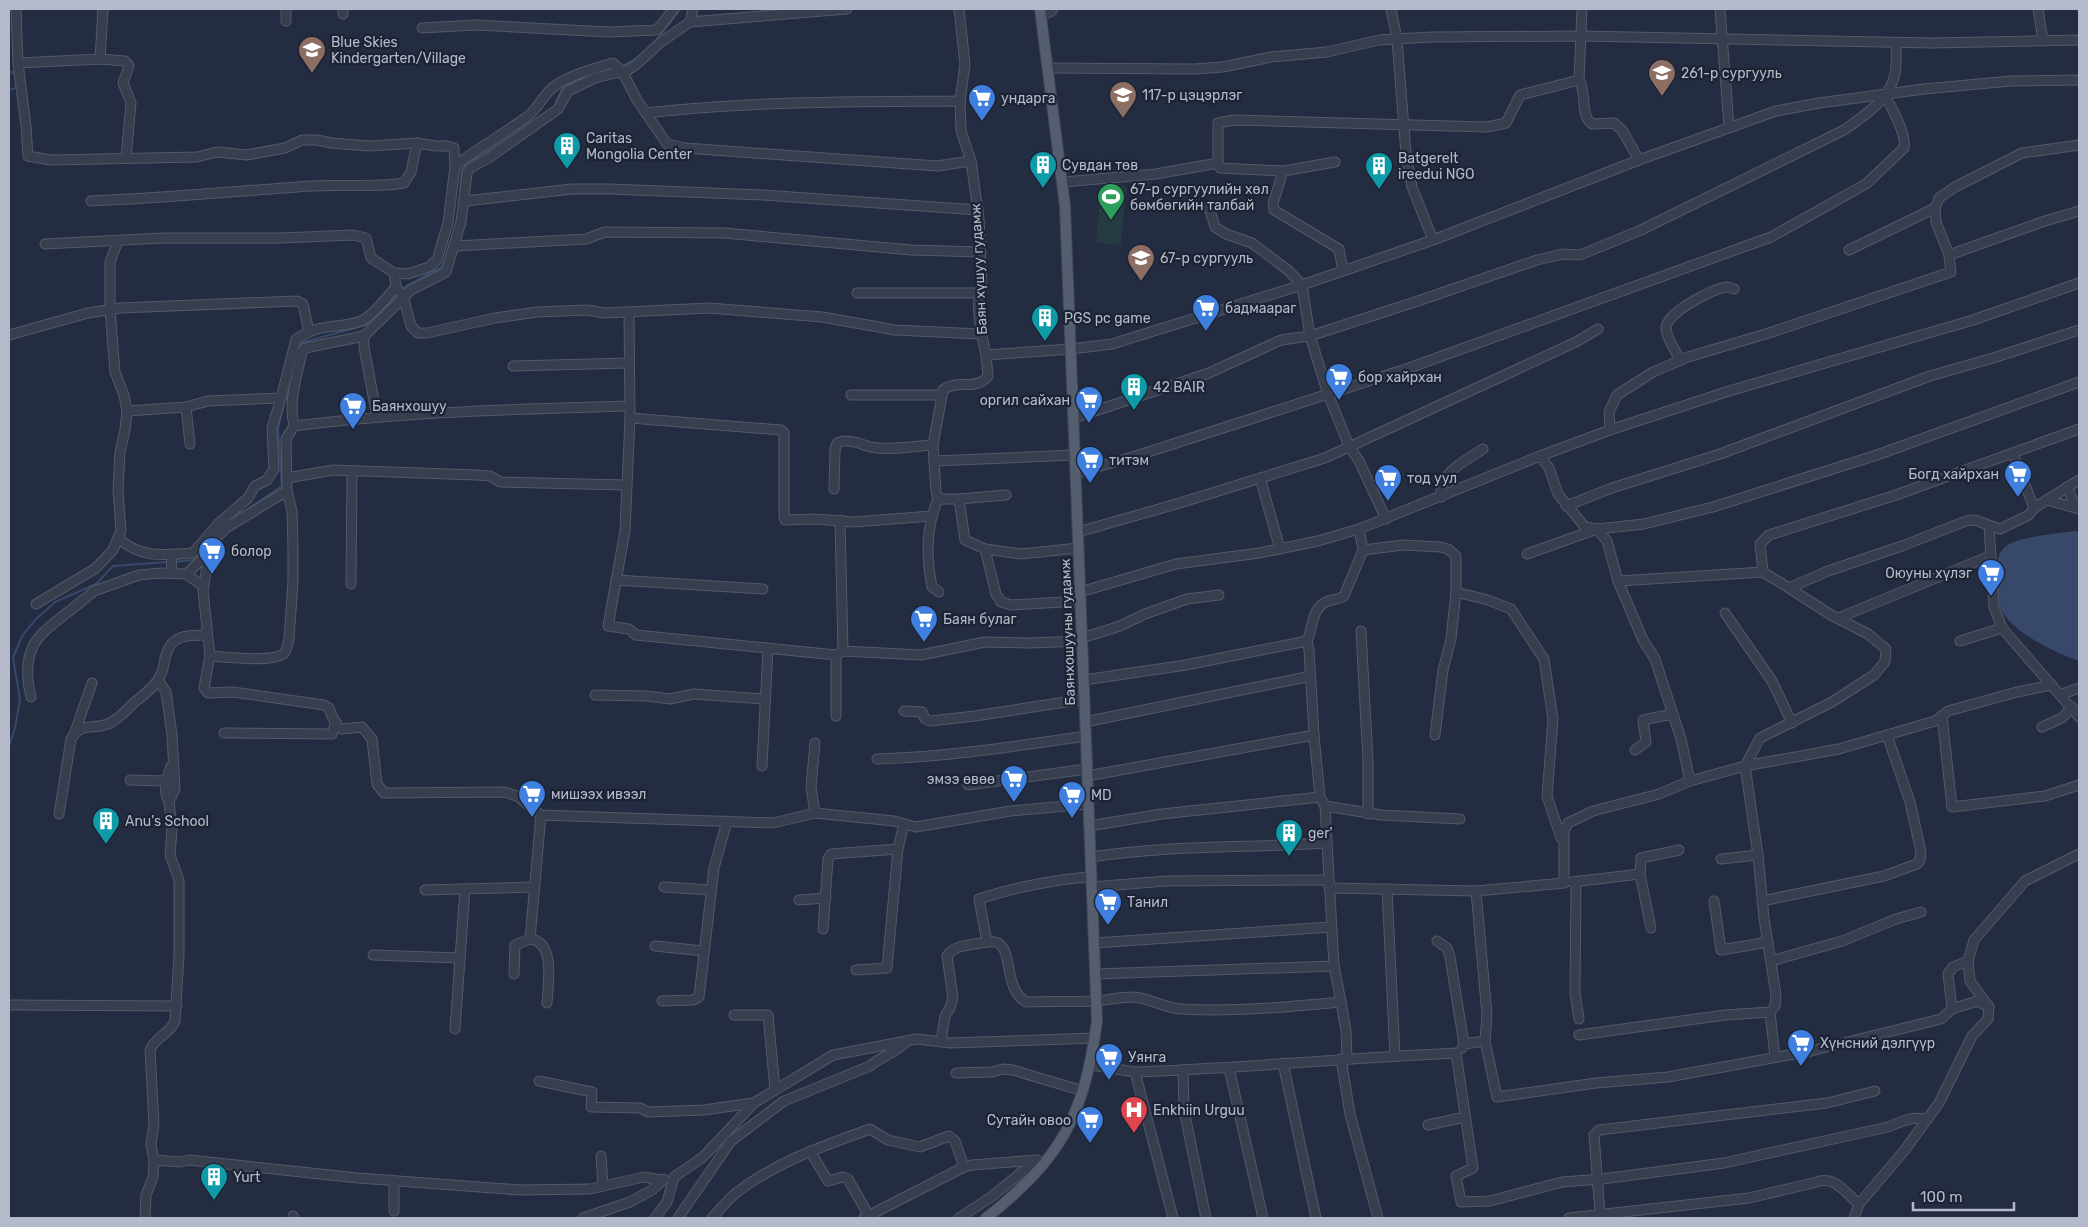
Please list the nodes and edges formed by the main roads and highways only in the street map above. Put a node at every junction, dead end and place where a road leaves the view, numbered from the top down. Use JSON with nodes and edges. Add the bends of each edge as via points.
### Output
{"nodes":[{"id":1,"x":1040,"y":12,"type":"edge"},
{"id":2,"x":986,"y":1218,"type":"edge"}],
"edges":[{"from":1,"to":2,"type":"main road","name":"Баянхошууны гудамж","via":[[1063,182],[1097,1021],[1091,1065],[1064,1138],[1033,1178]]}]}
